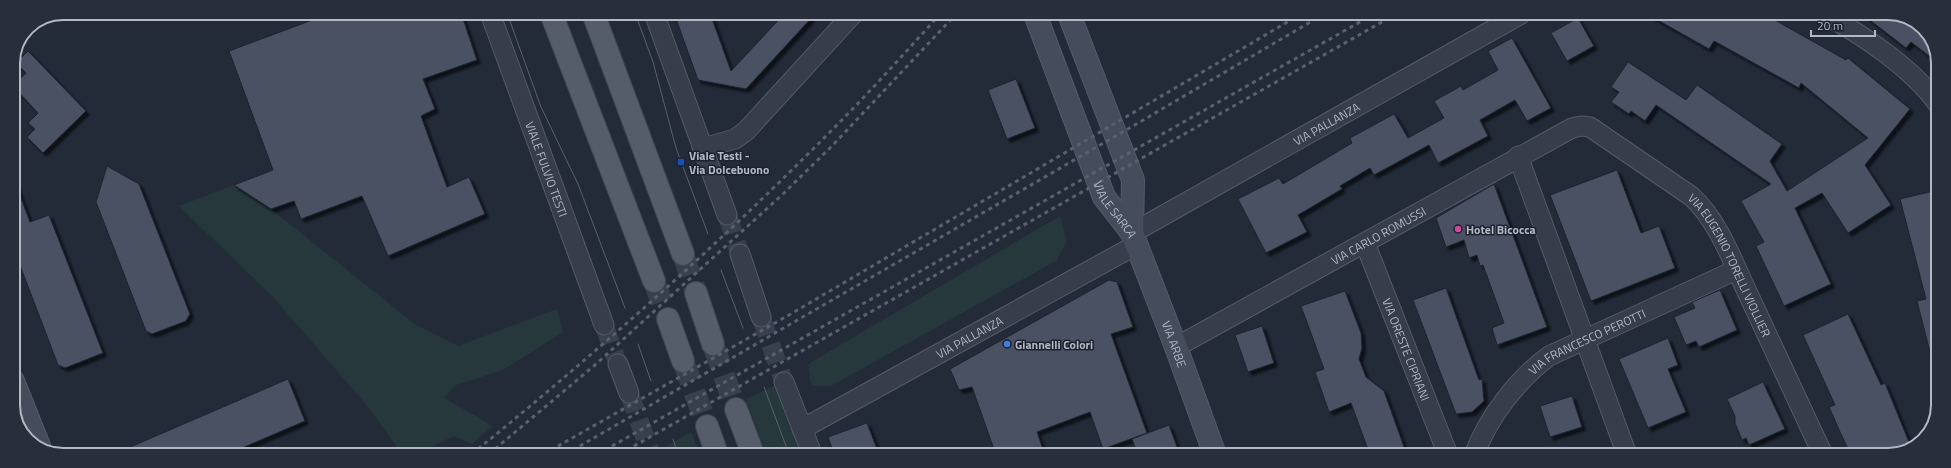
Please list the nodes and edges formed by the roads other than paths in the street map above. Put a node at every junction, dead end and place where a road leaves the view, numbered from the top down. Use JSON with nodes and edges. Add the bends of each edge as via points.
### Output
{"nodes":[{"id":1,"x":493,"y":20,"type":"edge"},
{"id":2,"x":554,"y":20,"type":"edge"},
{"id":3,"x":596,"y":20,"type":"edge"},
{"id":4,"x":657,"y":20,"type":"edge"},
{"id":5,"x":848,"y":20,"type":"edge"},
{"id":6,"x":1037,"y":20,"type":"edge"},
{"id":7,"x":1071,"y":20,"type":"edge"},
{"id":8,"x":1511,"y":20,"type":"edge"},
{"id":9,"x":1834,"y":20,"type":"edge"},
{"id":10,"x":1931,"y":97,"type":"edge"},
{"id":11,"x":1581,"y":126,"type":"joint"},
{"id":12,"x":703,"y":148,"type":"junction"},
{"id":13,"x":1518,"y":156,"type":"junction"},
{"id":14,"x":727,"y":215,"type":"tunnel mouth"},
{"id":15,"x":1134,"y":239,"type":"junction"},
{"id":16,"x":1365,"y":243,"type":"junction"},
{"id":17,"x":683,"y":254,"type":"tunnel mouth"},
{"id":18,"x":740,"y":254,"type":"tunnel mouth"},
{"id":19,"x":1736,"y":270,"type":"junction"},
{"id":20,"x":654,"y":281,"type":"tunnel mouth"},
{"id":21,"x":696,"y":293,"type":"tunnel mouth"},
{"id":22,"x":761,"y":317,"type":"tunnel mouth"},
{"id":23,"x":668,"y":319,"type":"tunnel mouth"},
{"id":24,"x":604,"y":325,"type":"tunnel mouth"},
{"id":25,"x":1585,"y":339,"type":"junction"},
{"id":26,"x":713,"y":344,"type":"tunnel mouth"},
{"id":27,"x":1176,"y":347,"type":"junction"},
{"id":28,"x":683,"y":361,"type":"tunnel mouth"},
{"id":29,"x":618,"y":364,"type":"tunnel mouth"},
{"id":30,"x":784,"y":382,"type":"tunnel mouth"},
{"id":31,"x":629,"y":393,"type":"tunnel mouth"},
{"id":32,"x":20,"y":398,"type":"edge"},
{"id":33,"x":736,"y":409,"type":"tunnel mouth"},
{"id":34,"x":707,"y":426,"type":"tunnel mouth"},
{"id":35,"x":802,"y":429,"type":"junction"},
{"id":36,"x":36,"y":438,"type":"edge"},
{"id":37,"x":715,"y":448,"type":"edge"},
{"id":38,"x":751,"y":448,"type":"edge"},
{"id":39,"x":810,"y":448,"type":"edge"},
{"id":40,"x":1212,"y":448,"type":"edge"},
{"id":41,"x":1445,"y":448,"type":"edge"},
{"id":42,"x":1477,"y":448,"type":"edge"},
{"id":43,"x":1624,"y":448,"type":"edge"},
{"id":44,"x":1820,"y":448,"type":"edge"}],
"edges":[{"from":1,"to":24,"type":"street","name":"VIALE FULVIO TESTI"},
{"from":2,"to":20,"type":"main road"},
{"from":3,"to":17,"type":"main road"},
{"from":4,"to":12,"type":"street"},
{"from":5,"to":12,"type":"street","via":[[746,131],[735,140]]},
{"from":6,"to":15,"type":"street","name":"VIALE SARCA","via":[[1104,197]]},
{"from":7,"to":15,"type":"street","name":"VIALE SARCA","via":[[1133,180]]},
{"from":8,"to":15,"type":"street","name":"VIA PALLANZA"},
{"from":9,"to":10,"type":"street","via":[[1866,39],[1900,66]]},
{"from":11,"to":13,"type":"street","name":"VIA CARLO ROMUSSI","via":[[1572,128]]},
{"from":11,"to":19,"type":"street","name":"VIA EUGENIO TORELLI VIOLLIER","via":[[1598,131],[1702,206],[1711,218]]},
{"from":12,"to":14,"type":"street"},
{"from":13,"to":16,"type":"street","name":"VIA CARLO ROMUSSI"},
{"from":13,"to":25,"type":"street"},
{"from":15,"to":27,"type":"street","name":"VIA ARBE"},
{"from":15,"to":35,"type":"street","name":"VIA PALLANZA"},
{"from":16,"to":27,"type":"street","name":"VIA CARLO ROMUSSI"},
{"from":16,"to":41,"type":"street","name":"VIA ORESTE CIPRIANI"},
{"from":18,"to":22,"type":"street"},
{"from":19,"to":25,"type":"street","name":"VIA FRANCESCO PEROTTI"},
{"from":19,"to":44,"type":"street","name":"VIA EUGENIO TORELLI VIOLLIER"},
{"from":21,"to":26,"type":"main road"},
{"from":23,"to":28,"type":"main road"},
{"from":25,"to":42,"type":"street","name":"VIA FRANCESCO PEROTTI","via":[[1549,356],[1528,372],[1490,421]]},
{"from":25,"to":43,"type":"street"},
{"from":27,"to":40,"type":"street","name":"VIA ARBE"},
{"from":29,"to":31,"type":"street"},
{"from":30,"to":35,"type":"street"},
{"from":32,"to":36,"type":"street"},
{"from":33,"to":38,"type":"main road"},
{"from":34,"to":37,"type":"main road"},
{"from":35,"to":39,"type":"street"}]}
